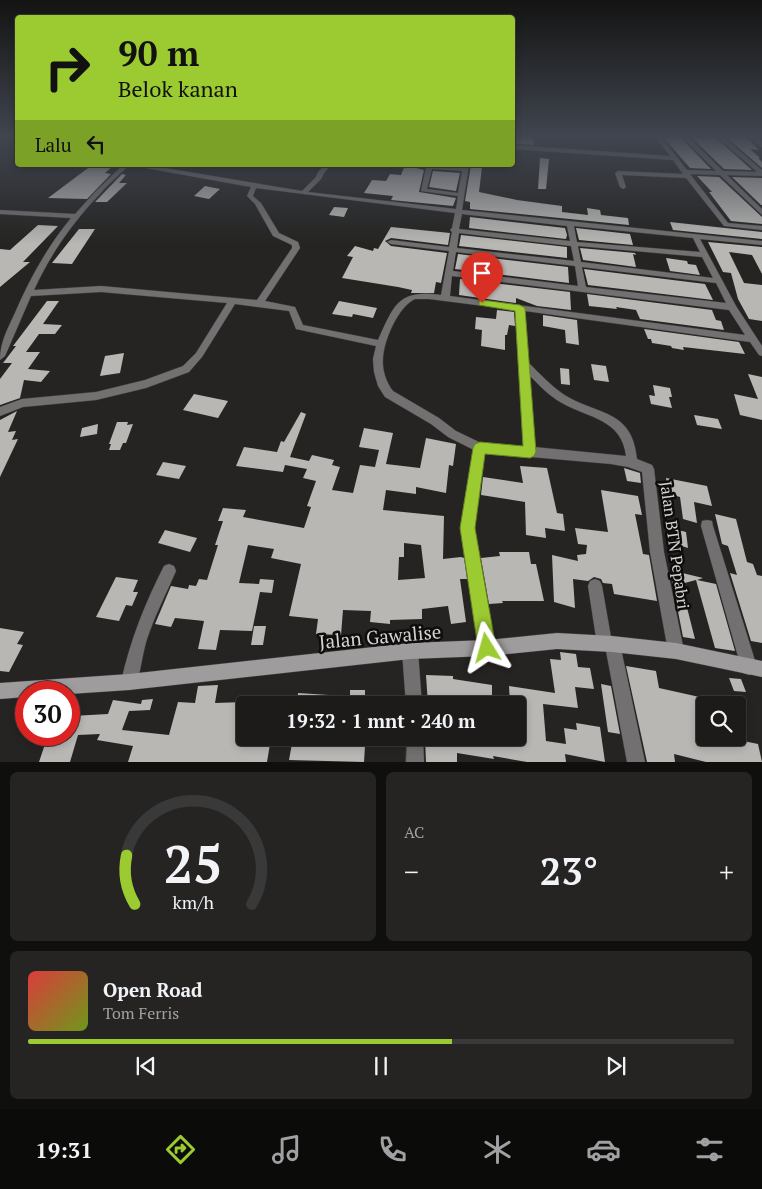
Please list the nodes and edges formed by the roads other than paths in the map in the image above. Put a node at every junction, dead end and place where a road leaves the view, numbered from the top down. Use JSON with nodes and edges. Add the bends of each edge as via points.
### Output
{"nodes":[{"id":1,"x":118,"y":173,"type":"edge"},
{"id":2,"x":186,"y":173,"type":"edge"},
{"id":3,"x":321,"y":173,"type":"edge"},
{"id":4,"x":428,"y":173,"type":"edge"},
{"id":5,"x":464,"y":173,"type":"edge"},
{"id":6,"x":721,"y":173,"type":"junction"},
{"id":7,"x":686,"y":174,"type":"junction"},
{"id":8,"x":762,"y":174,"type":"edge"},
{"id":9,"x":254,"y":186,"type":"junction"},
{"id":10,"x":623,"y":187,"type":"dead end"},
{"id":11,"x":303,"y":193,"type":"junction"},
{"id":12,"x":461,"y":195,"type":"junction"},
{"id":13,"x":459,"y":211,"type":"junction"},
{"id":14,"x":0,"y":212,"type":"edge"},
{"id":15,"x":762,"y":213,"type":"edge"},
{"id":16,"x":75,"y":216,"type":"junction"},
{"id":17,"x":570,"y":224,"type":"junction"},
{"id":18,"x":762,"y":228,"type":"edge"},
{"id":19,"x":454,"y":230,"type":"junction"},
{"id":20,"x":696,"y":236,"type":"junction"},
{"id":21,"x":391,"y":242,"type":"dead end"},
{"id":22,"x":762,"y":243,"type":"edge"},
{"id":23,"x":575,"y":244,"type":"junction"},
{"id":24,"x":451,"y":251,"type":"junction"},
{"id":25,"x":705,"y":255,"type":"junction"},
{"id":26,"x":578,"y":264,"type":"junction"},
{"id":27,"x":448,"y":273,"type":"junction"},
{"id":28,"x":717,"y":281,"type":"junction"},
{"id":29,"x":583,"y":290,"type":"junction"},
{"id":30,"x":28,"y":293,"type":"junction"},
{"id":31,"x":445,"y":298,"type":"junction"},
{"id":32,"x":232,"y":300,"type":"junction"},
{"id":33,"x":259,"y":303,"type":"junction"},
{"id":34,"x":732,"y":307,"type":"junction"},
{"id":35,"x":520,"y":308,"type":"junction"},
{"id":36,"x":752,"y":339,"type":"junction"},
{"id":37,"x":381,"y":344,"type":"junction"},
{"id":38,"x":762,"y":353,"type":"edge"},
{"id":39,"x":0,"y":356,"type":"edge"},
{"id":40,"x":523,"y":362,"type":"junction"},
{"id":41,"x":0,"y":412,"type":"edge"},
{"id":42,"x":480,"y":448,"type":"junction"},
{"id":43,"x":530,"y":452,"type":"junction"},
{"id":44,"x":632,"y":462,"type":"junction"},
{"id":45,"x":707,"y":526,"type":"dead end"},
{"id":46,"x":169,"y":571,"type":"dead end"},
{"id":47,"x":595,"y":586,"type":"dead end"},
{"id":48,"x":608,"y":644,"type":"junction"},
{"id":49,"x":487,"y":648,"type":"junction"},
{"id":50,"x":410,"y":651,"type":"junction"},
{"id":51,"x":676,"y":651,"type":"junction"},
{"id":52,"x":756,"y":668,"type":"edge"},
{"id":53,"x":129,"y":682,"type":"junction"},
{"id":54,"x":0,"y":691,"type":"edge"},
{"id":55,"x":413,"y":696,"type":"edge"},
{"id":56,"x":415,"y":746,"type":"edge"},
{"id":57,"x":415,"y":762,"type":"edge"},
{"id":58,"x":636,"y":762,"type":"edge"}],
"edges":[{"from":1,"to":16,"type":"street"},
{"from":2,"to":9,"type":"street"},
{"from":3,"to":11,"type":"street"},
{"from":4,"to":12,"type":"street","via":[[423,190]]},
{"from":5,"to":12,"type":"street"},
{"from":6,"to":7,"type":"street"},
{"from":6,"to":8,"type":"street"},
{"from":6,"to":15,"type":"street"},
{"from":7,"to":10,"type":"street","via":[[618,173]]},
{"from":7,"to":18,"type":"street","via":[[726,224]]},
{"from":9,"to":11,"type":"street"},
{"from":9,"to":33,"type":"street","via":[[250,196],[258,203],[274,231],[296,244]]},
{"from":11,"to":13,"type":"street"},
{"from":12,"to":13,"type":"street"},
{"from":13,"to":17,"type":"street"},
{"from":13,"to":19,"type":"street"},
{"from":14,"to":16,"type":"street"},
{"from":16,"to":30,"type":"street"},
{"from":17,"to":20,"type":"street"},
{"from":17,"to":23,"type":"street"},
{"from":19,"to":23,"type":"street"},
{"from":19,"to":24,"type":"street"},
{"from":20,"to":22,"type":"street"},
{"from":20,"to":25,"type":"street"},
{"from":21,"to":24,"type":"street"},
{"from":23,"to":25,"type":"street"},
{"from":23,"to":26,"type":"street"},
{"from":24,"to":26,"type":"street"},
{"from":24,"to":27,"type":"street"},
{"from":25,"to":28,"type":"street"},
{"from":26,"to":28,"type":"street"},
{"from":26,"to":29,"type":"street"},
{"from":27,"to":29,"type":"street"},
{"from":27,"to":31,"type":"street"},
{"from":28,"to":34,"type":"street"},
{"from":29,"to":34,"type":"street"},
{"from":30,"to":32,"type":"street","via":[[101,289]]},
{"from":30,"to":39,"type":"street"},
{"from":31,"to":35,"type":"street"},
{"from":31,"to":37,"type":"street","via":[[427,296],[408,300],[396,313]]},
{"from":32,"to":33,"type":"street"},
{"from":32,"to":41,"type":"street","via":[[199,355],[186,369],[146,384],[96,396],[22,403]]},
{"from":33,"to":37,"type":"street","via":[[292,309],[303,329]]},
{"from":34,"to":36,"type":"street"},
{"from":35,"to":36,"type":"street"},
{"from":35,"to":40,"type":"street"},
{"from":36,"to":38,"type":"street"},
{"from":37,"to":42,"type":"street","via":[[379,372],[382,386],[389,394]]},
{"from":40,"to":43,"type":"street"},
{"from":40,"to":44,"type":"street","via":[[541,382],[561,397],[615,424],[626,434]]},
{"from":42,"to":43,"type":"street"},
{"from":42,"to":49,"type":"street","via":[[468,528]]},
{"from":43,"to":44,"type":"street"},
{"from":44,"to":51,"type":"street","name":"Jalan BTN Pepabri","via":[[648,469],[657,552]]},
{"from":45,"to":52,"type":"street"},
{"from":46,"to":53,"type":"street","via":[[139,637]]},
{"from":47,"to":48,"type":"street"},
{"from":48,"to":49,"type":"street","name":"Jalan Gawalise","via":[[557,641]]},
{"from":48,"to":51,"type":"street","name":"Jalan Gawalise"},
{"from":48,"to":58,"type":"street"},
{"from":49,"to":50,"type":"street","name":"Jalan Gawalise"},
{"from":50,"to":53,"type":"street","name":"Jalan Gawalise"},
{"from":50,"to":55,"type":"street"},
{"from":51,"to":52,"type":"street","name":"Jalan Gawalise"},
{"from":53,"to":54,"type":"street","name":"Jalan Gawalise"},
{"from":56,"to":57,"type":"street"}]}
